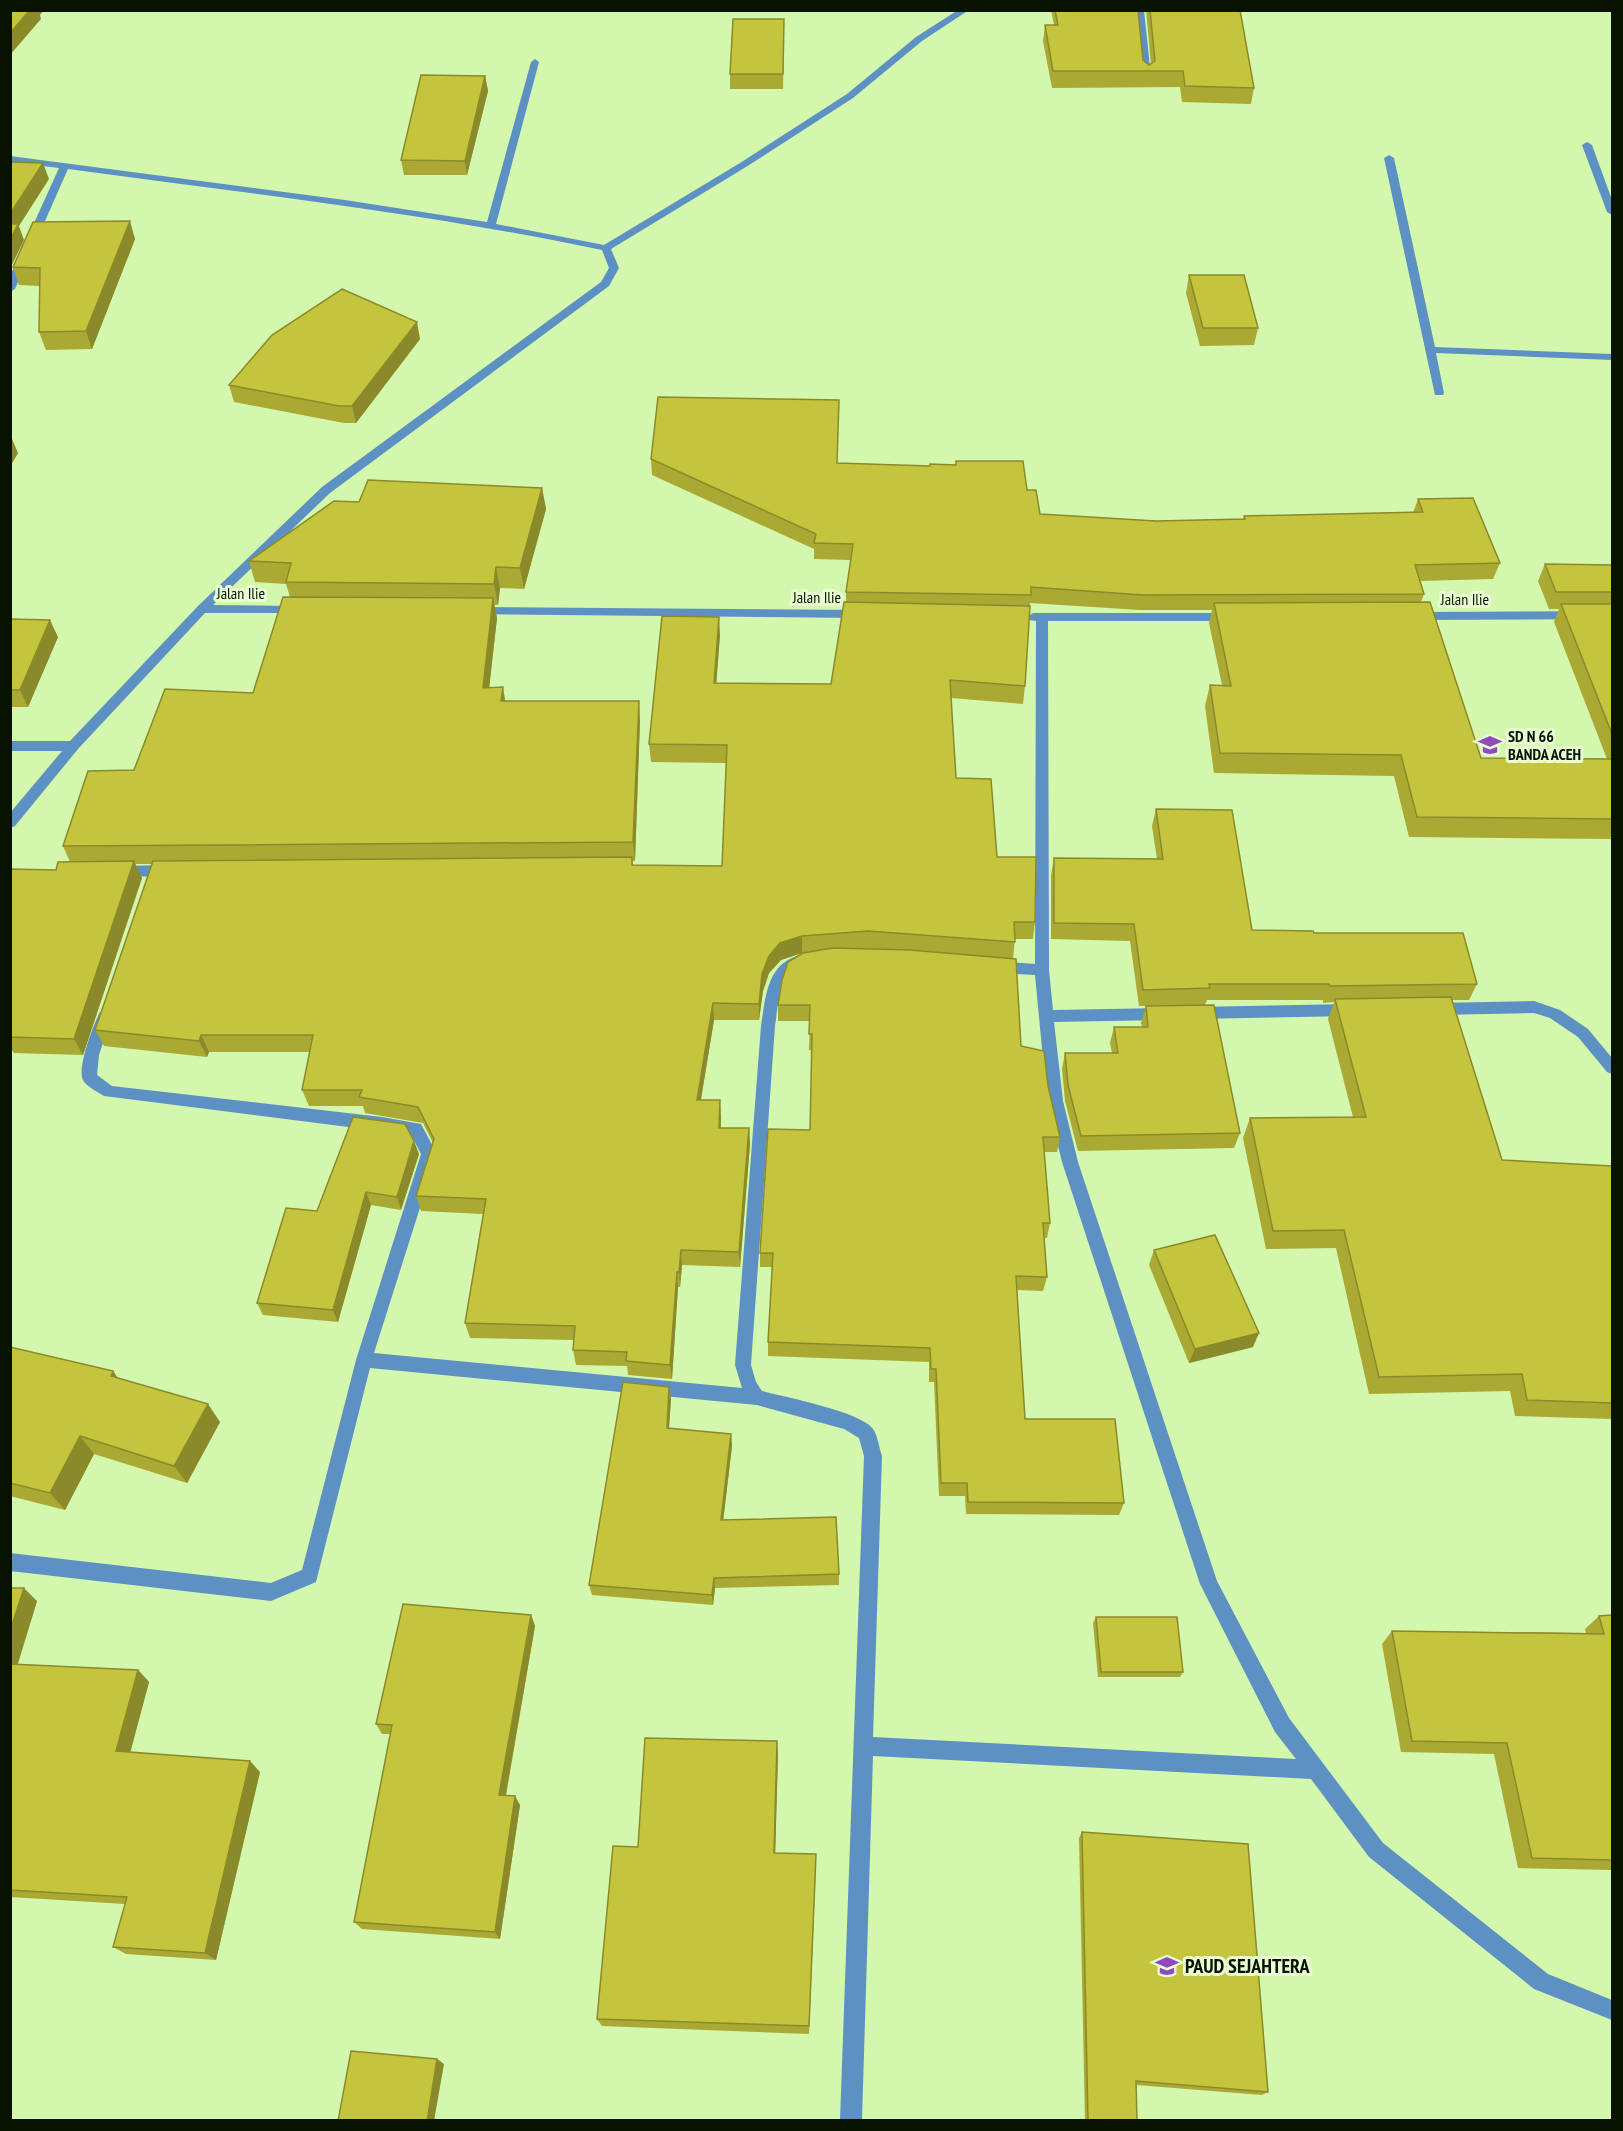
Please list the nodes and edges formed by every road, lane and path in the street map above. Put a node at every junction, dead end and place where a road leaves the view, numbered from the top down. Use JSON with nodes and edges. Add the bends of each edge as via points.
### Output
{"nodes":[{"id":1,"x":965,"y":10,"type":"edge"},
{"id":2,"x":1140,"y":10,"type":"edge"},
{"id":3,"x":535,"y":62,"type":"dead end"},
{"id":4,"x":1147,"y":76,"type":"edge"},
{"id":5,"x":1587,"y":145,"type":"dead end"},
{"id":6,"x":1389,"y":158,"type":"dead end"},
{"id":7,"x":10,"y":159,"type":"edge"},
{"id":8,"x":65,"y":165,"type":"junction"},
{"id":9,"x":1612,"y":212,"type":"edge"},
{"id":10,"x":491,"y":226,"type":"junction"},
{"id":11,"x":606,"y":248,"type":"junction"},
{"id":12,"x":10,"y":289,"type":"edge"},
{"id":13,"x":1430,"y":350,"type":"junction"},
{"id":14,"x":1612,"y":357,"type":"edge"},
{"id":15,"x":1439,"y":393,"type":"dead end"},
{"id":16,"x":202,"y":609,"type":"junction"},
{"id":17,"x":308,"y":610,"type":"edge"},
{"id":18,"x":463,"y":611,"type":"edge"},
{"id":19,"x":878,"y":614,"type":"edge"},
{"id":20,"x":1612,"y":615,"type":"edge"},
{"id":21,"x":1399,"y":616,"type":"edge"},
{"id":22,"x":1019,"y":617,"type":"edge"},
{"id":23,"x":1244,"y":617,"type":"edge"},
{"id":24,"x":1042,"y":618,"type":"junction"},
{"id":25,"x":10,"y":746,"type":"edge"},
{"id":26,"x":73,"y":746,"type":"junction"},
{"id":27,"x":10,"y":823,"type":"edge"},
{"id":28,"x":189,"y":870,"type":"edge"},
{"id":29,"x":106,"y":871,"type":"edge"},
{"id":30,"x":823,"y":957,"type":"edge"},
{"id":31,"x":985,"y":966,"type":"edge"},
{"id":32,"x":1042,"y":970,"type":"junction"},
{"id":33,"x":110,"y":1001,"type":"edge"},
{"id":34,"x":1415,"y":1009,"type":"edge"},
{"id":35,"x":1367,"y":1010,"type":"edge"},
{"id":36,"x":1046,"y":1016,"type":"junction"},
{"id":37,"x":1612,"y":1068,"type":"edge"},
{"id":38,"x":364,"y":1360,"type":"junction"},
{"id":39,"x":757,"y":1397,"type":"junction"},
{"id":40,"x":10,"y":1562,"type":"edge"},
{"id":41,"x":863,"y":1746,"type":"junction"},
{"id":42,"x":1317,"y":1770,"type":"junction"},
{"id":43,"x":1612,"y":2010,"type":"edge"},
{"id":44,"x":851,"y":2121,"type":"edge"}],
"edges":[{"from":1,"to":11,"type":"street","via":[[919,39],[850,96]]},
{"from":2,"to":4,"type":"street"},
{"from":3,"to":10,"type":"street"},
{"from":5,"to":9,"type":"street"},
{"from":6,"to":13,"type":"street"},
{"from":7,"to":8,"type":"street"},
{"from":8,"to":10,"type":"street"},
{"from":8,"to":12,"type":"street"},
{"from":10,"to":11,"type":"street"},
{"from":11,"to":16,"type":"street","via":[[614,268],[605,284],[326,490]]},
{"from":13,"to":14,"type":"street"},
{"from":13,"to":15,"type":"street"},
{"from":16,"to":17,"type":"street","name":"Jalan Ilie"},
{"from":16,"to":26,"type":"street"},
{"from":18,"to":19,"type":"street","name":"Jalan Ilie"},
{"from":20,"to":21,"type":"street","name":"Jalan Ilie"},
{"from":22,"to":24,"type":"street"},
{"from":23,"to":24,"type":"street"},
{"from":24,"to":32,"type":"street"},
{"from":25,"to":26,"type":"street"},
{"from":26,"to":27,"type":"street"},
{"from":28,"to":29,"type":"street","via":[[152,876]]},
{"from":30,"to":39,"type":"street","via":[[786,966],[777,979],[768,1026],[743,1365]]},
{"from":31,"to":32,"type":"street"},
{"from":32,"to":36,"type":"street"},
{"from":33,"to":38,"type":"street","via":[[89,1077],[109,1092],[416,1130],[429,1154]]},
{"from":34,"to":37,"type":"street","via":[[1534,1007],[1555,1014],[1583,1033]]},
{"from":35,"to":36,"type":"street"},
{"from":36,"to":42,"type":"street","via":[[1055,1101],[1070,1162],[1209,1584],[1282,1725]]},
{"from":38,"to":39,"type":"street"},
{"from":38,"to":40,"type":"street","via":[[310,1576],[272,1592]]},
{"from":39,"to":41,"type":"street","via":[[848,1422],[866,1433],[873,1456]]},
{"from":41,"to":42,"type":"street"},
{"from":41,"to":44,"type":"street"},
{"from":42,"to":43,"type":"street","via":[[1376,1850],[1541,1982]]}]}
